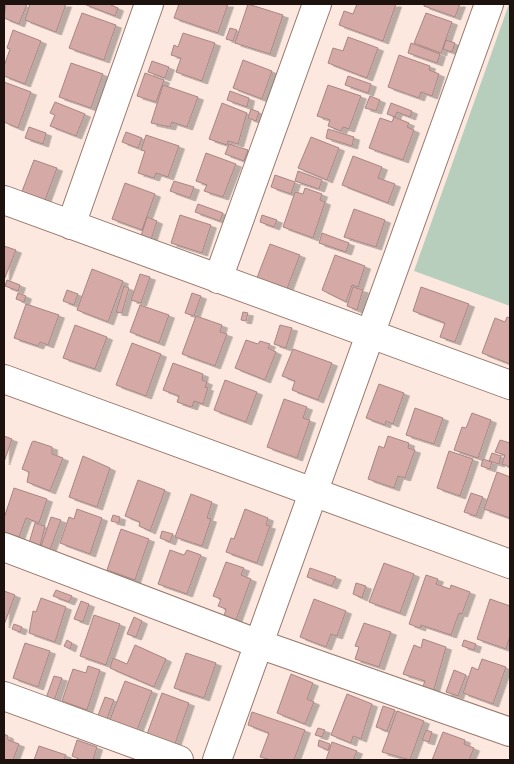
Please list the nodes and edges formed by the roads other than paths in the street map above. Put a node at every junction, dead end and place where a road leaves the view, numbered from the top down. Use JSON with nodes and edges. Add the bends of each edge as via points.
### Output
{"nodes":[{"id":1,"x":149,"y":4,"type":"edge"},
{"id":2,"x":317,"y":4,"type":"edge"},
{"id":3,"x":489,"y":4,"type":"edge"},
{"id":4,"x":4,"y":200,"type":"edge"},
{"id":5,"x":70,"y":224,"type":"junction"},
{"id":6,"x":218,"y":279,"type":"junction"},
{"id":7,"x":370,"y":334,"type":"junction"},
{"id":8,"x":4,"y":379,"type":"edge"},
{"id":9,"x":510,"y":385,"type":"edge"},
{"id":10,"x":313,"y":494,"type":"junction"},
{"id":11,"x":4,"y":547,"type":"edge"},
{"id":12,"x":510,"y":564,"type":"edge"},
{"id":13,"x":259,"y":644,"type":"junction"},
{"id":14,"x":4,"y":696,"type":"edge"},
{"id":15,"x":510,"y":732,"type":"edge"},
{"id":16,"x":179,"y":760,"type":"edge"},
{"id":17,"x":217,"y":760,"type":"edge"}],
"edges":[{"from":1,"to":5,"type":"street"},
{"from":2,"to":6,"type":"street"},
{"from":3,"to":7,"type":"street"},
{"from":4,"to":5,"type":"street"},
{"from":5,"to":6,"type":"street"},
{"from":6,"to":7,"type":"street"},
{"from":7,"to":9,"type":"street"},
{"from":7,"to":10,"type":"street"},
{"from":8,"to":10,"type":"street"},
{"from":10,"to":12,"type":"street"},
{"from":10,"to":13,"type":"street"},
{"from":11,"to":13,"type":"street"},
{"from":13,"to":15,"type":"street"},
{"from":13,"to":17,"type":"street"},
{"from":14,"to":16,"type":"street"}]}
